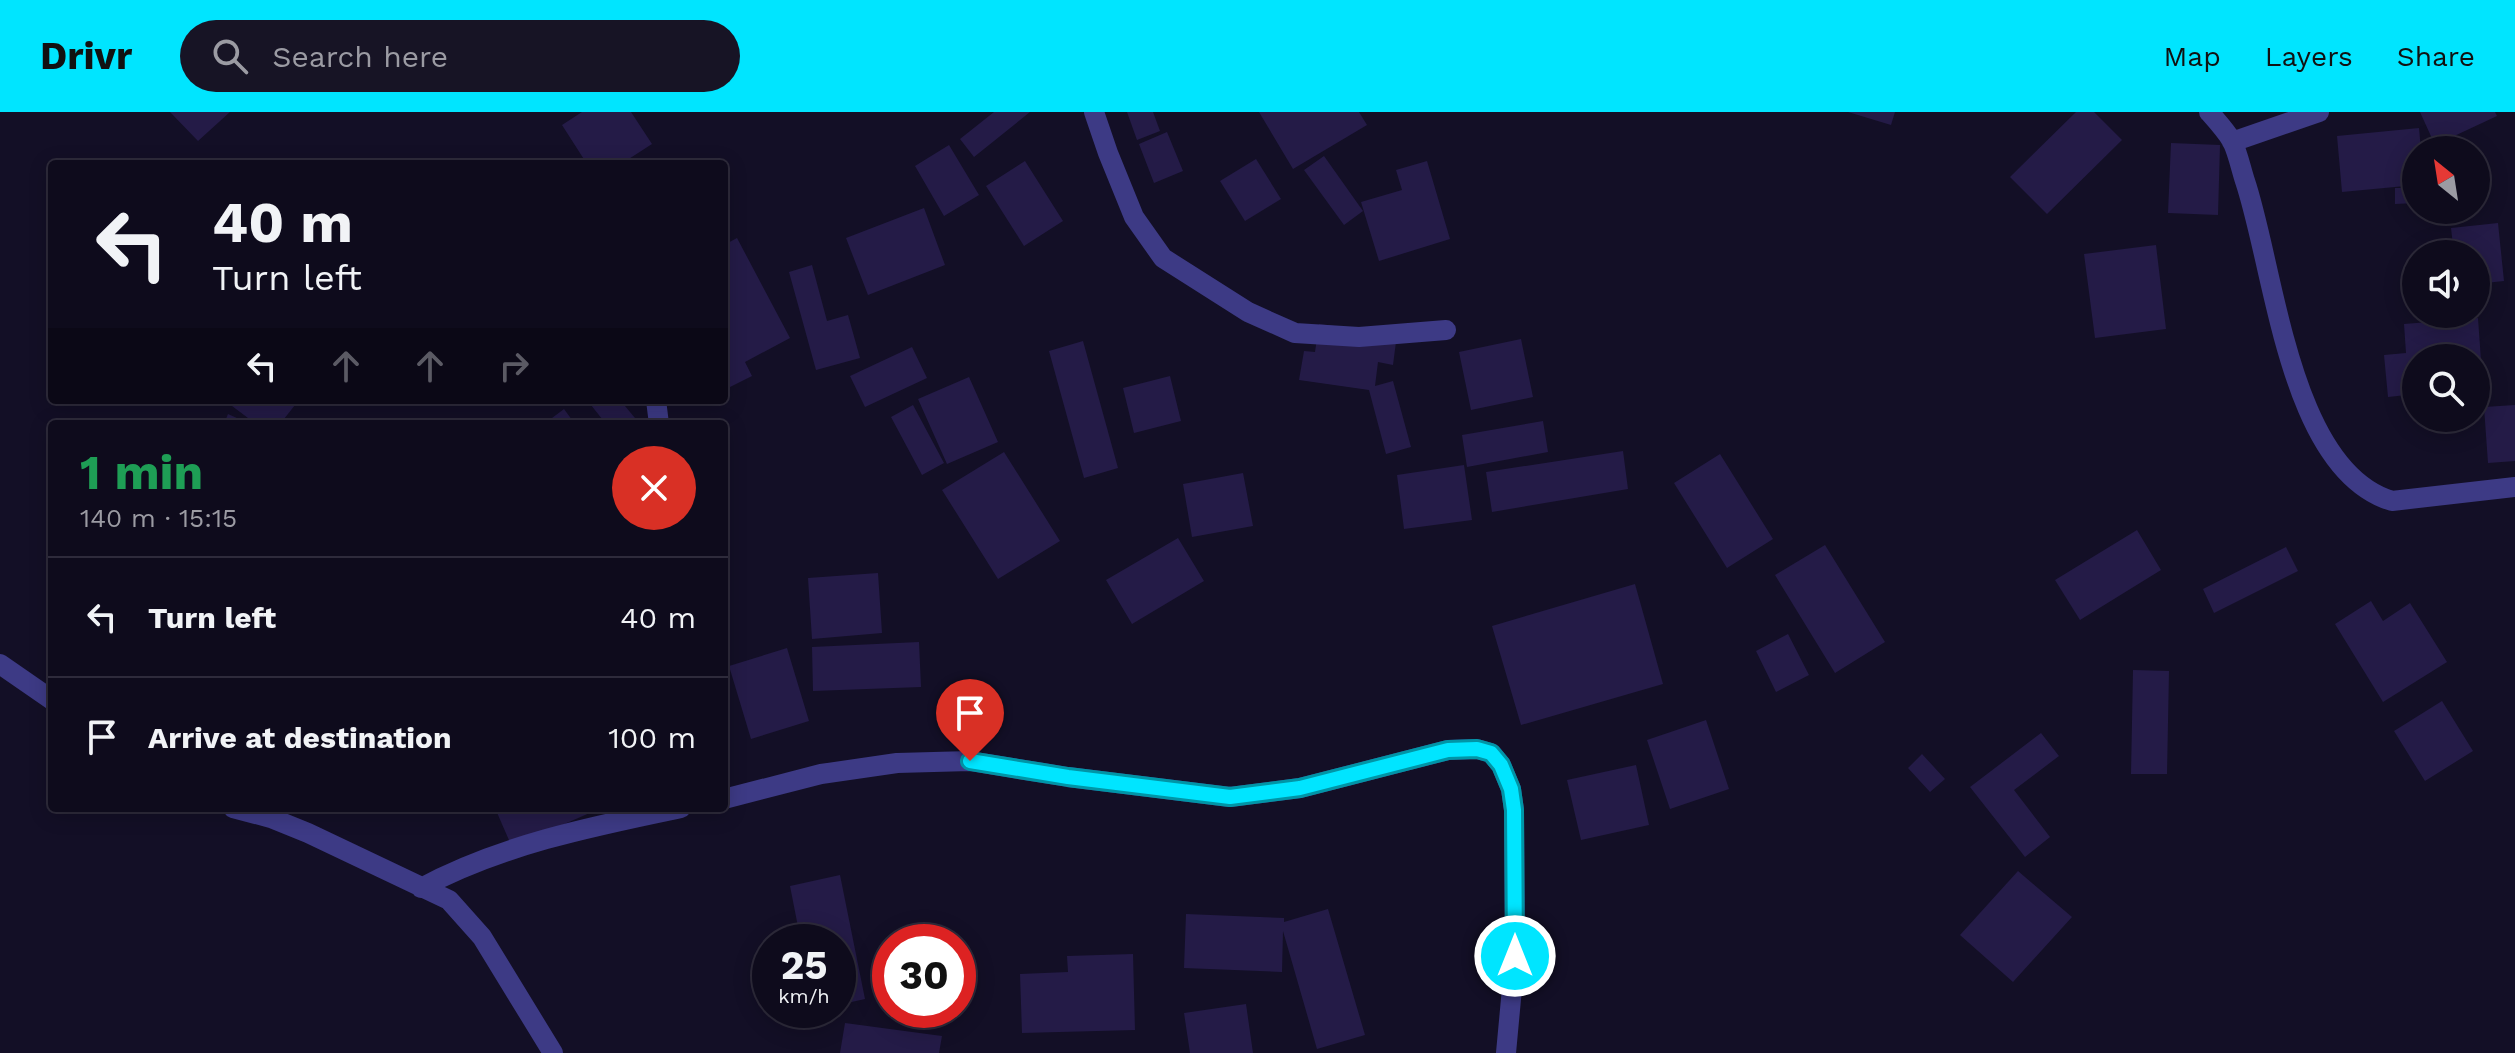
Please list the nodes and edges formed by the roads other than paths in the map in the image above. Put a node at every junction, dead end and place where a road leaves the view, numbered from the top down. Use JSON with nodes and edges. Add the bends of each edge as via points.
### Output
{"nodes":[{"id":1,"x":1094,"y":112,"type":"edge"},
{"id":2,"x":2209,"y":112,"type":"edge"},
{"id":3,"x":2319,"y":112,"type":"edge"},
{"id":4,"x":2232,"y":142,"type":"junction"},
{"id":5,"x":1446,"y":330,"type":"dead end"},
{"id":6,"x":2515,"y":487,"type":"edge"},
{"id":7,"x":0,"y":664,"type":"edge"},
{"id":8,"x":48,"y":697,"type":"edge"},
{"id":9,"x":728,"y":798,"type":"edge"},
{"id":10,"x":662,"y":812,"type":"edge"},
{"id":11,"x":274,"y":813,"type":"edge"},
{"id":12,"x":421,"y":888,"type":"junction"},
{"id":13,"x":553,"y":1053,"type":"edge"},
{"id":14,"x":1506,"y":1053,"type":"edge"}],
"edges":[{"from":1,"to":5,"type":"street","via":[[1134,217],[1163,258],[1248,312],[1295,333],[1359,337]]},
{"from":2,"to":4,"type":"street"},
{"from":3,"to":4,"type":"street"},
{"from":4,"to":6,"type":"street","via":[[2298,384],[2335,461],[2362,487],[2392,501]]},
{"from":7,"to":8,"type":"street"},
{"from":9,"to":14,"type":"street","via":[[836,771],[970,761],[1230,797],[1300,788],[1448,750],[1491,753],[1511,789],[1514,810],[1515,956]]},
{"from":10,"to":12,"type":"street","via":[[520,848]]},
{"from":11,"to":12,"type":"street"},
{"from":12,"to":13,"type":"street","via":[[449,900],[475,928]]}]}
